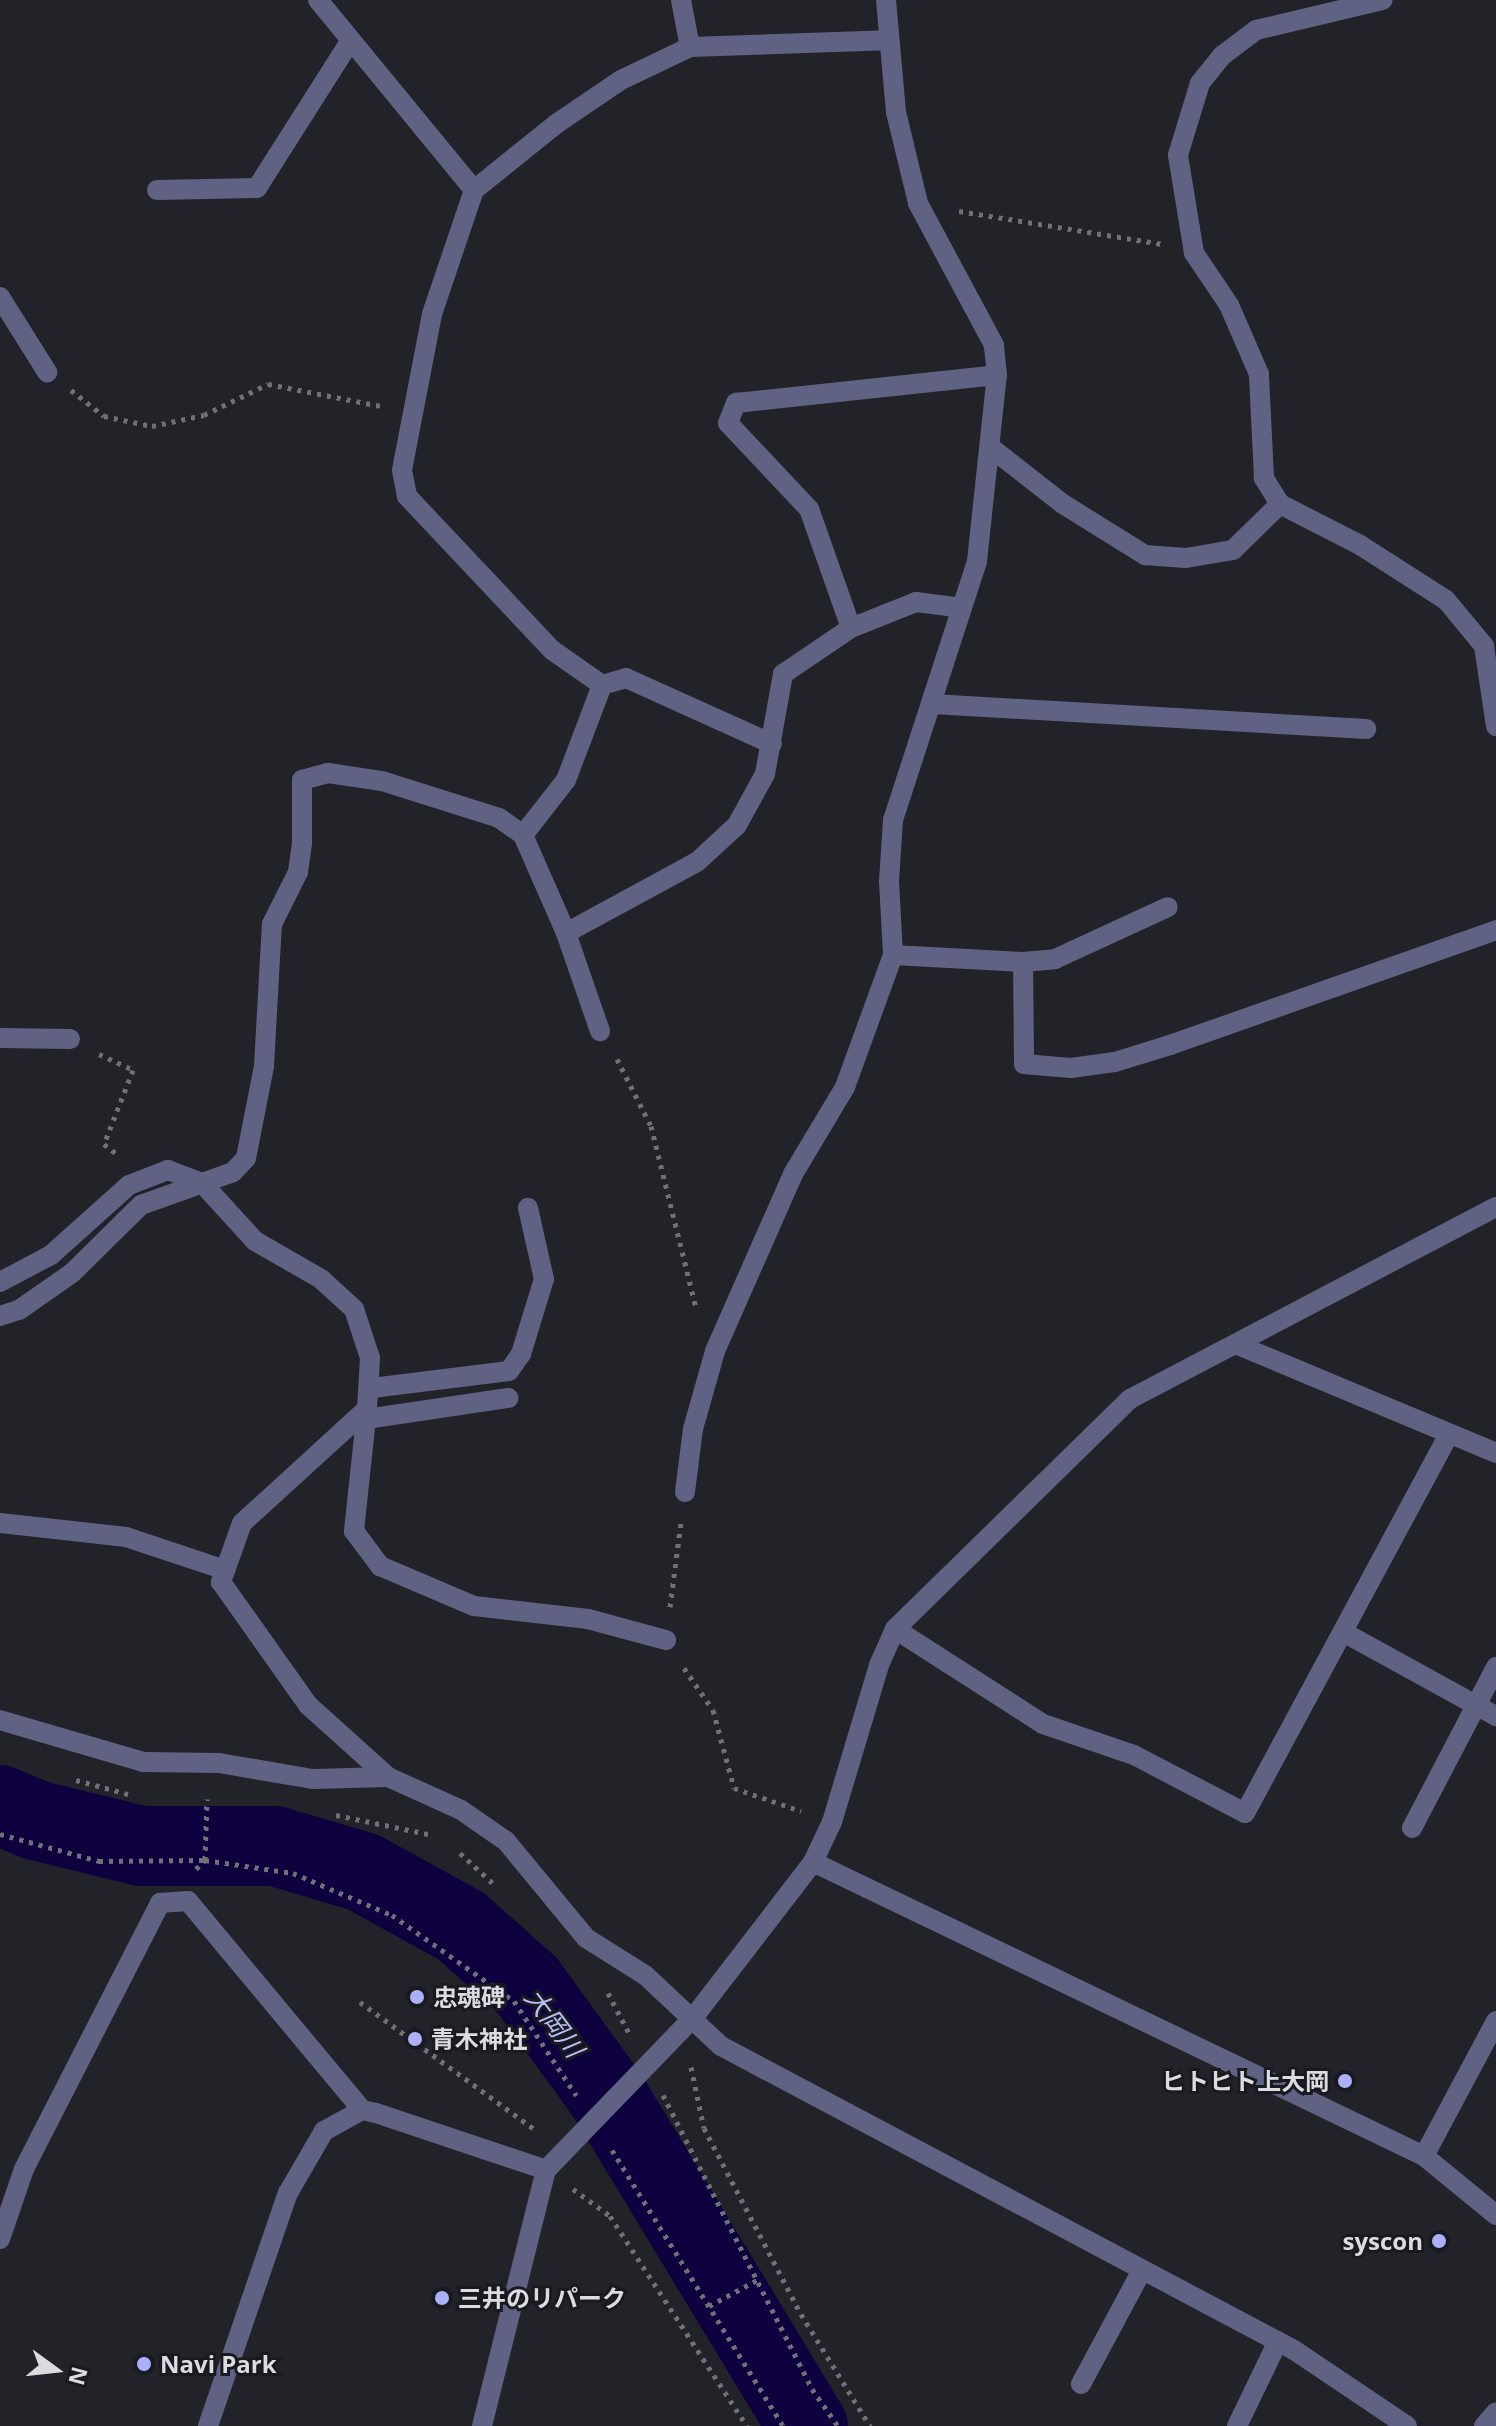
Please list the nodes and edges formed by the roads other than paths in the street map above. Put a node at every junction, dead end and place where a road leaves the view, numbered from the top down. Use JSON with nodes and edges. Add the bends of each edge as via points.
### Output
{"nodes":[{"id":1,"x":681,"y":0,"type":"edge"},
{"id":2,"x":886,"y":0,"type":"edge"},
{"id":3,"x":1383,"y":0,"type":"edge"},
{"id":4,"x":324,"y":2,"type":"edge"},
{"id":5,"x":351,"y":40,"type":"junction"},
{"id":6,"x":886,"y":40,"type":"junction"},
{"id":7,"x":690,"y":47,"type":"junction"},
{"id":8,"x":157,"y":190,"type":"dead end"},
{"id":9,"x":474,"y":190,"type":"junction"},
{"id":10,"x":0,"y":297,"type":"edge"},
{"id":11,"x":47,"y":372,"type":"road end"},
{"id":12,"x":997,"y":375,"type":"junction"},
{"id":13,"x":990,"y":447,"type":"junction"},
{"id":14,"x":1280,"y":504,"type":"junction"},
{"id":15,"x":962,"y":608,"type":"junction"},
{"id":16,"x":851,"y":628,"type":"junction"},
{"id":17,"x":602,"y":685,"type":"junction"},
{"id":18,"x":933,"y":704,"type":"junction"},
{"id":19,"x":1496,"y":726,"type":"edge"},
{"id":20,"x":1366,"y":729,"type":"dead end"},
{"id":21,"x":772,"y":744,"type":"junction"},
{"id":22,"x":523,"y":835,"type":"junction"},
{"id":23,"x":1168,"y":907,"type":"dead end"},
{"id":24,"x":1496,"y":930,"type":"edge"},
{"id":25,"x":566,"y":933,"type":"junction"},
{"id":26,"x":893,"y":955,"type":"junction"},
{"id":27,"x":1023,"y":962,"type":"junction"},
{"id":28,"x":600,"y":1031,"type":"road end"},
{"id":29,"x":0,"y":1038,"type":"edge"},
{"id":30,"x":70,"y":1039,"type":"road end"},
{"id":31,"x":202,"y":1183,"type":"junction"},
{"id":32,"x":1496,"y":1207,"type":"edge"},
{"id":33,"x":528,"y":1208,"type":"dead end"},
{"id":34,"x":0,"y":1282,"type":"edge"},
{"id":35,"x":0,"y":1316,"type":"edge"},
{"id":36,"x":1238,"y":1345,"type":"junction"},
{"id":37,"x":372,"y":1388,"type":"junction"},
{"id":38,"x":508,"y":1398,"type":"dead end"},
{"id":39,"x":367,"y":1414,"type":"junction"},
{"id":40,"x":1449,"y":1434,"type":"junction"},
{"id":41,"x":1496,"y":1453,"type":"edge"},
{"id":42,"x":685,"y":1492,"type":"road end"},
{"id":43,"x":0,"y":1523,"type":"edge"},
{"id":44,"x":222,"y":1569,"type":"junction"},
{"id":45,"x":895,"y":1629,"type":"junction"},
{"id":46,"x":1343,"y":1632,"type":"junction"},
{"id":47,"x":666,"y":1640,"type":"road end"},
{"id":48,"x":1496,"y":1667,"type":"edge"},
{"id":49,"x":1476,"y":1704,"type":"junction"},
{"id":50,"x":1496,"y":1716,"type":"edge"},
{"id":51,"x":0,"y":1720,"type":"edge"},
{"id":52,"x":388,"y":1777,"type":"junction"},
{"id":53,"x":1412,"y":1828,"type":"dead end"},
{"id":54,"x":813,"y":1862,"type":"junction"},
{"id":55,"x":693,"y":2018,"type":"junction"},
{"id":56,"x":1496,"y":2021,"type":"edge"},
{"id":57,"x":362,"y":2110,"type":"junction"},
{"id":58,"x":1424,"y":2156,"type":"junction"},
{"id":59,"x":546,"y":2170,"type":"junction"},
{"id":60,"x":1496,"y":2215,"type":"edge"},
{"id":61,"x":0,"y":2239,"type":"edge"},
{"id":62,"x":1142,"y":2270,"type":"junction"},
{"id":63,"x":1278,"y":2341,"type":"junction"},
{"id":64,"x":1081,"y":2384,"type":"dead end"},
{"id":65,"x":1496,"y":2412,"type":"edge"},
{"id":66,"x":208,"y":2426,"type":"edge"},
{"id":67,"x":482,"y":2426,"type":"edge"},
{"id":68,"x":1237,"y":2426,"type":"edge"},
{"id":69,"x":1407,"y":2426,"type":"edge"},
{"id":70,"x":1484,"y":2426,"type":"edge"}],
"edges":[{"from":1,"to":7,"type":"street"},
{"from":2,"to":6,"type":"street"},
{"from":3,"to":14,"type":"street","via":[[1256,30],[1223,55],[1200,83],[1178,155],[1194,253],[1229,305],[1259,374],[1264,478]]},
{"from":4,"to":5,"type":"street"},
{"from":5,"to":8,"type":"street","via":[[257,188]]},
{"from":5,"to":9,"type":"street"},
{"from":6,"to":7,"type":"street"},
{"from":6,"to":12,"type":"street","via":[[918,203],[994,345]]},
{"from":7,"to":9,"type":"street","via":[[621,80]]},
{"from":9,"to":17,"type":"street","via":[[432,314],[402,470],[407,496],[552,650]]},
{"from":10,"to":11,"type":"street"},
{"from":12,"to":13,"type":"street"},
{"from":12,"to":16,"type":"street","via":[[736,403],[728,423],[809,509]]},
{"from":13,"to":14,"type":"street","via":[[1063,504],[1145,555],[1186,558],[1233,550]]},
{"from":13,"to":15,"type":"street","via":[[977,561]]},
{"from":14,"to":19,"type":"street","via":[[1360,545],[1446,600],[1484,646]]},
{"from":15,"to":16,"type":"street","via":[[916,602]]},
{"from":15,"to":18,"type":"street"},
{"from":16,"to":21,"type":"street","via":[[783,674],[775,697]]},
{"from":17,"to":21,"type":"street","via":[[626,678]]},
{"from":17,"to":22,"type":"street","via":[[566,780]]},
{"from":18,"to":20,"type":"street"},
{"from":18,"to":26,"type":"street","via":[[893,820]]},
{"from":21,"to":25,"type":"street","via":[[755,799],[737,825],[697,862]]},
{"from":22,"to":25,"type":"street"},
{"from":22,"to":31,"type":"street","via":[[499,818],[382,781],[328,773],[302,780],[298,872],[272,924],[266,1050],[254,1131],[246,1158],[233,1172]]},
{"from":23,"to":27,"type":"street","via":[[1055,959]]},
{"from":24,"to":27,"type":"street","via":[[1170,1045],[1115,1062],[1071,1068],[1024,1064]]},
{"from":25,"to":28,"type":"street"},
{"from":26,"to":27,"type":"street"},
{"from":26,"to":42,"type":"street","via":[[845,1087],[793,1174],[715,1351],[693,1429]]},
{"from":29,"to":30,"type":"street"},
{"from":31,"to":34,"type":"street","via":[[168,1170],[129,1185],[51,1255]]},
{"from":31,"to":35,"type":"street","via":[[141,1205],[72,1273],[19,1310]]},
{"from":31,"to":37,"type":"street","via":[[255,1241],[321,1279],[354,1309],[366,1333]]},
{"from":32,"to":36,"type":"street"},
{"from":33,"to":37,"type":"street","via":[[544,1279],[521,1354],[509,1371]]},
{"from":36,"to":40,"type":"street"},
{"from":36,"to":45,"type":"street","via":[[1130,1399]]},
{"from":37,"to":39,"type":"street"},
{"from":38,"to":39,"type":"street"},
{"from":39,"to":44,"type":"street","via":[[242,1523]]},
{"from":39,"to":47,"type":"street","via":[[354,1531],[380,1566],[474,1606],[588,1619]]},
{"from":40,"to":41,"type":"street"},
{"from":40,"to":46,"type":"street"},
{"from":43,"to":44,"type":"street","via":[[126,1537]]},
{"from":44,"to":52,"type":"street","via":[[221,1582],[308,1705]]},
{"from":45,"to":46,"type":"street","via":[[1043,1724],[1134,1755],[1245,1813]]},
{"from":45,"to":54,"type":"street","via":[[879,1665],[832,1822]]},
{"from":46,"to":49,"type":"street"},
{"from":48,"to":49,"type":"street"},
{"from":49,"to":50,"type":"street"},
{"from":49,"to":53,"type":"street"},
{"from":51,"to":52,"type":"street","via":[[144,1762],[219,1763],[313,1779]]},
{"from":52,"to":55,"type":"street","via":[[461,1810],[506,1841],[586,1938],[645,1975]]},
{"from":54,"to":55,"type":"street"},
{"from":54,"to":58,"type":"street"},
{"from":55,"to":59,"type":"street","via":[[645,2056]]},
{"from":55,"to":62,"type":"street","via":[[721,2046]]},
{"from":56,"to":58,"type":"street"},
{"from":57,"to":59,"type":"street"},
{"from":57,"to":61,"type":"street","via":[[188,1901],[160,1903],[24,2169]]},
{"from":57,"to":66,"type":"street","via":[[324,2131],[288,2193]]},
{"from":58,"to":60,"type":"street"},
{"from":59,"to":67,"type":"street"},
{"from":62,"to":63,"type":"street"},
{"from":62,"to":64,"type":"street"},
{"from":63,"to":68,"type":"street"},
{"from":63,"to":69,"type":"street"},
{"from":65,"to":70,"type":"street"}]}
